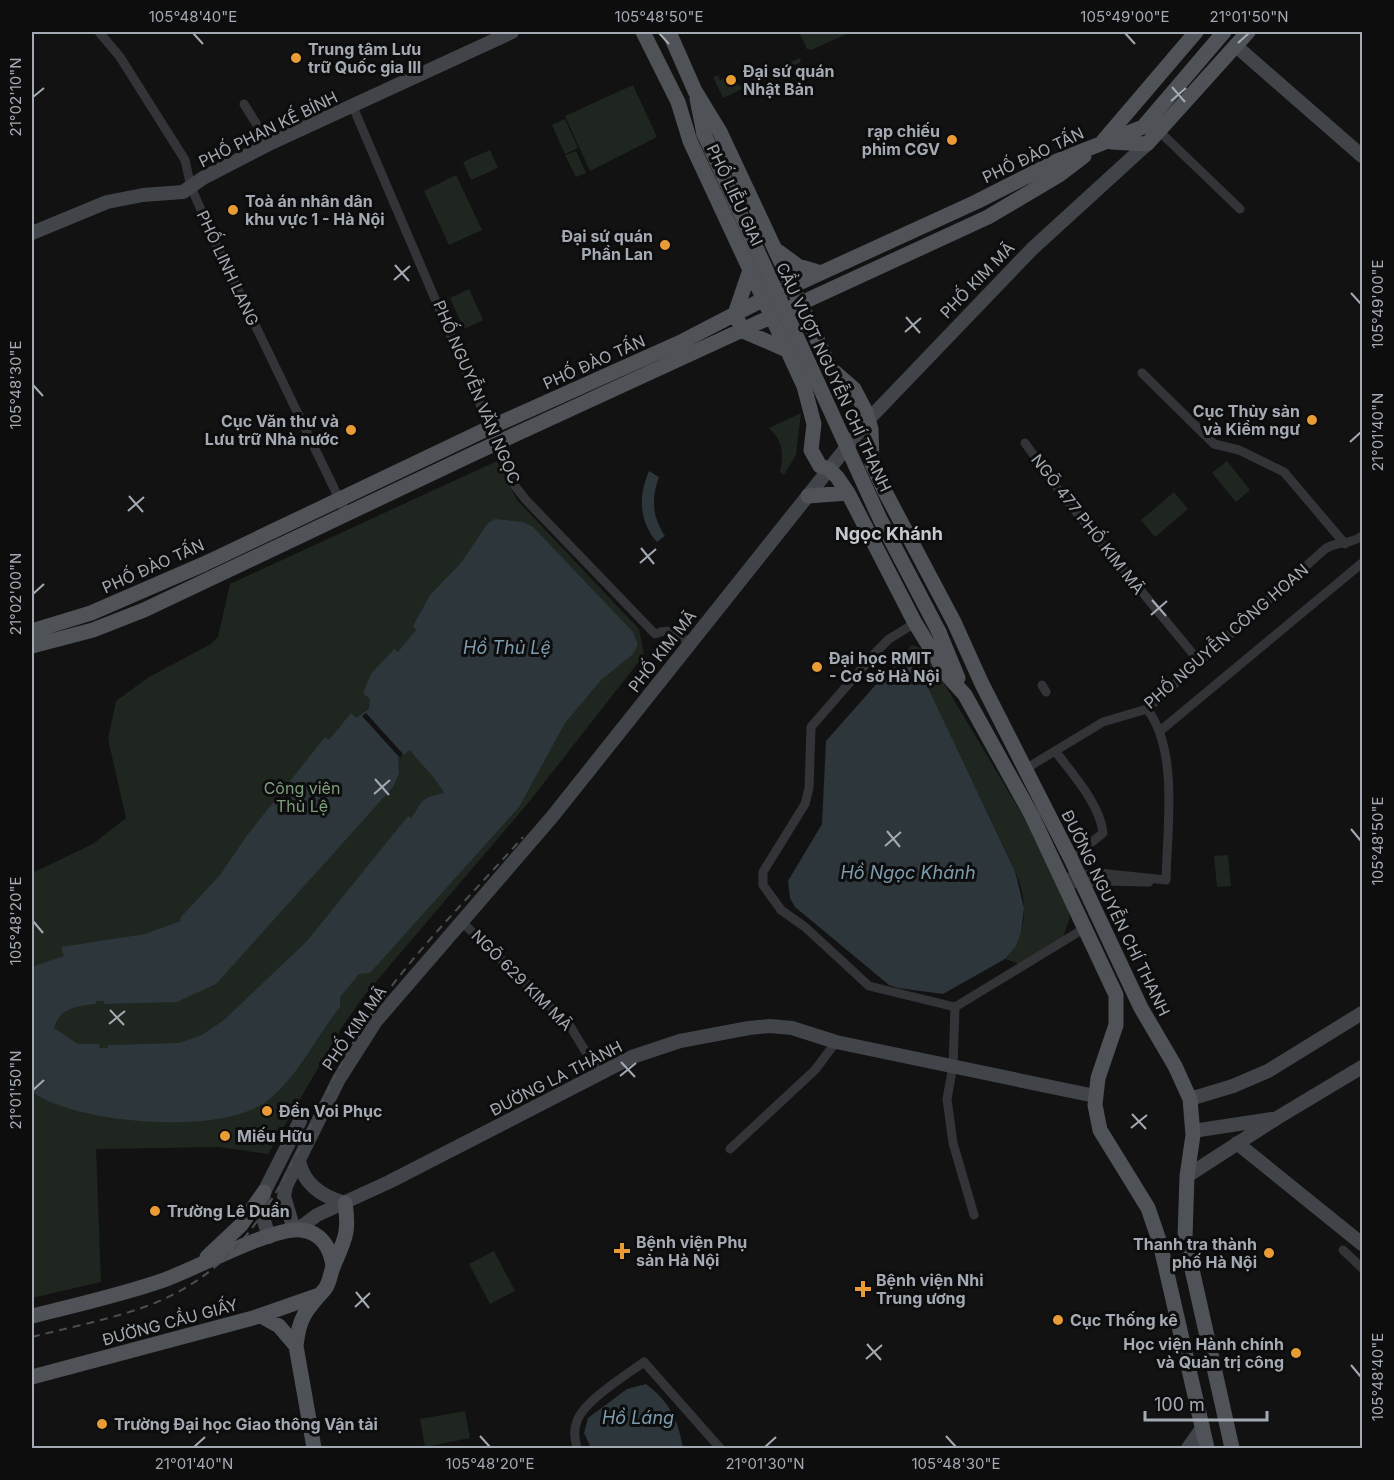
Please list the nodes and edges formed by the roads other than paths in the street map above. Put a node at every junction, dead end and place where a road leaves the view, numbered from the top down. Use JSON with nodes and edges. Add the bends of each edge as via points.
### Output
{"nodes":[{"id":1,"x":99,"y":32,"type":"edge"},
{"id":2,"x":512,"y":32,"type":"edge"},
{"id":3,"x":644,"y":32,"type":"edge"},
{"id":4,"x":669,"y":32,"type":"edge"},
{"id":5,"x":1196,"y":32,"type":"edge"},
{"id":6,"x":1224,"y":32,"type":"edge"},
{"id":7,"x":1248,"y":32,"type":"edge"},
{"id":8,"x":1236,"y":46,"type":"junction"},
{"id":9,"x":695,"y":91,"type":"junction"},
{"id":10,"x":678,"y":102,"type":"junction"},
{"id":11,"x":243,"y":104,"type":"dead end"},
{"id":12,"x":353,"y":107,"type":"junction"},
{"id":13,"x":1160,"y":132,"type":"junction"},
{"id":14,"x":704,"y":134,"type":"junction"},
{"id":15,"x":1102,"y":142,"type":"junction"},
{"id":16,"x":269,"y":144,"type":"junction"},
{"id":17,"x":1147,"y":144,"type":"junction"},
{"id":18,"x":1362,"y":156,"type":"edge"},
{"id":19,"x":191,"y":187,"type":"junction"},
{"id":20,"x":1240,"y":208,"type":"dead end"},
{"id":21,"x":766,"y":230,"type":"junction"},
{"id":22,"x":32,"y":233,"type":"edge"},
{"id":23,"x":738,"y":243,"type":"junction"},
{"id":24,"x":776,"y":249,"type":"junction"},
{"id":25,"x":750,"y":270,"type":"junction"},
{"id":26,"x":821,"y":273,"type":"junction"},
{"id":27,"x":799,"y":283,"type":"junction"},
{"id":28,"x":764,"y":299,"type":"junction"},
{"id":29,"x":807,"y":301,"type":"junction"},
{"id":30,"x":735,"y":314,"type":"junction"},
{"id":31,"x":772,"y":318,"type":"junction"},
{"id":32,"x":743,"y":331,"type":"junction"},
{"id":33,"x":787,"y":350,"type":"junction"},
{"id":34,"x":831,"y":369,"type":"junction"},
{"id":35,"x":1142,"y":373,"type":"dead end"},
{"id":36,"x":804,"y":386,"type":"junction"},
{"id":37,"x":555,"y":399,"type":"junction"},
{"id":38,"x":562,"y":414,"type":"junction"},
{"id":39,"x":869,"y":419,"type":"junction"},
{"id":40,"x":489,"y":428,"type":"junction"},
{"id":41,"x":1025,"y":443,"type":"dead end"},
{"id":42,"x":496,"y":444,"type":"junction"},
{"id":43,"x":829,"y":469,"type":"junction"},
{"id":44,"x":882,"y":488,"type":"junction"},
{"id":45,"x":848,"y":493,"type":"junction"},
{"id":46,"x":808,"y":496,"type":"junction"},
{"id":47,"x":343,"y":507,"type":"junction"},
{"id":48,"x":856,"y":507,"type":"junction"},
{"id":49,"x":1362,"y":537,"type":"edge"},
{"id":50,"x":1345,"y":544,"type":"junction"},
{"id":51,"x":1362,"y":563,"type":"edge"},
{"id":52,"x":915,"y":623,"type":"junction"},
{"id":53,"x":32,"y":631,"type":"edge"},
{"id":54,"x":939,"y":632,"type":"junction"},
{"id":55,"x":691,"y":644,"type":"junction"},
{"id":56,"x":32,"y":646,"type":"edge"},
{"id":57,"x":1198,"y":660,"type":"junction"},
{"id":58,"x":982,"y":684,"type":"junction"},
{"id":59,"x":965,"y":695,"type":"junction"},
{"id":60,"x":1147,"y":709,"type":"junction"},
{"id":61,"x":1160,"y":731,"type":"junction"},
{"id":62,"x":1056,"y":752,"type":"junction"},
{"id":63,"x":1025,"y":771,"type":"junction"},
{"id":64,"x":1071,"y":859,"type":"junction"},
{"id":65,"x":1080,"y":879,"type":"junction"},
{"id":66,"x":1064,"y":882,"type":"junction"},
{"id":67,"x":461,"y":921,"type":"junction"},
{"id":68,"x":1085,"y":928,"type":"junction"},
{"id":69,"x":1132,"y":988,"type":"junction"},
{"id":70,"x":1116,"y":995,"type":"junction"},
{"id":71,"x":955,"y":1007,"type":"junction"},
{"id":72,"x":1362,"y":1013,"type":"edge"},
{"id":73,"x":836,"y":1042,"type":"junction"},
{"id":74,"x":953,"y":1066,"type":"junction"},
{"id":75,"x":1362,"y":1067,"type":"edge"},
{"id":76,"x":598,"y":1072,"type":"junction"},
{"id":77,"x":1095,"y":1096,"type":"junction"},
{"id":78,"x":1190,"y":1099,"type":"junction"},
{"id":79,"x":1277,"y":1118,"type":"junction"},
{"id":80,"x":300,"y":1121,"type":"dead end"},
{"id":81,"x":1193,"y":1131,"type":"junction"},
{"id":82,"x":1238,"y":1143,"type":"junction"},
{"id":83,"x":287,"y":1146,"type":"junction"},
{"id":84,"x":730,"y":1149,"type":"dead end"},
{"id":85,"x":300,"y":1158,"type":"junction"},
{"id":86,"x":1187,"y":1176,"type":"junction"},
{"id":87,"x":264,"y":1192,"type":"junction"},
{"id":88,"x":345,"y":1203,"type":"junction"},
{"id":89,"x":974,"y":1215,"type":"dead end"},
{"id":90,"x":286,"y":1233,"type":"junction"},
{"id":91,"x":1186,"y":1242,"type":"junction"},
{"id":92,"x":1362,"y":1244,"type":"edge"},
{"id":93,"x":1161,"y":1248,"type":"junction"},
{"id":94,"x":1343,"y":1250,"type":"dead end"},
{"id":95,"x":333,"y":1267,"type":"junction"},
{"id":96,"x":1362,"y":1268,"type":"edge"},
{"id":97,"x":190,"y":1271,"type":"junction"},
{"id":98,"x":316,"y":1296,"type":"junction"},
{"id":99,"x":32,"y":1316,"type":"edge"},
{"id":100,"x":261,"y":1316,"type":"junction"},
{"id":101,"x":296,"y":1346,"type":"junction"},
{"id":102,"x":32,"y":1377,"type":"edge"},
{"id":103,"x":1203,"y":1427,"type":"junction"},
{"id":104,"x":315,"y":1449,"type":"edge"},
{"id":105,"x":577,"y":1449,"type":"edge"},
{"id":106,"x":720,"y":1449,"type":"edge"},
{"id":107,"x":1188,"y":1449,"type":"edge"},
{"id":108,"x":1207,"y":1449,"type":"edge"},
{"id":109,"x":1232,"y":1449,"type":"edge"}],
"edges":[{"from":1,"to":19,"type":"street","name":"PHỐ LINH LANG","via":[[120,57],[179,148],[189,169]]},
{"from":2,"to":12,"type":"main road","name":"PHỐ PHAN KẾ BÍNH"},
{"from":3,"to":10,"type":"main road","name":"PHỐ LIỄU GIAI"},
{"from":4,"to":9,"type":"main road","name":"PHỐ LIỄU GIAI"},
{"from":5,"to":15,"type":"main road"},
{"from":6,"to":15,"type":"main road","via":[[1143,127]]},
{"from":7,"to":8,"type":"main road","name":"PHỐ KIM MÃ"},
{"from":8,"to":13,"type":"main road","name":"PHỐ KIM MÃ"},
{"from":8,"to":18,"type":"main road"},
{"from":9,"to":14,"type":"main road","name":"CẦU VƯỢT NGUYỄN CHÍ THANH"},
{"from":9,"to":21,"type":"main road","name":"PHỐ LIỄU GIAI","via":[[712,115]]},
{"from":10,"to":14,"type":"main road","name":"CẦU VƯỢT NGUYỄN CHÍ THANH"},
{"from":10,"to":23,"type":"main road","name":"PHỐ LIỄU GIAI","via":[[690,141]]},
{"from":11,"to":16,"type":"street"},
{"from":12,"to":16,"type":"main road","name":"PHỐ PHAN KẾ BÍNH"},
{"from":12,"to":40,"type":"street","name":"PHỐ NGUYỄN VĂN NGỌC"},
{"from":13,"to":17,"type":"main road","name":"PHỐ KIM MÃ"},
{"from":13,"to":20,"type":"street"},
{"from":14,"to":54,"type":"main road","name":"CẦU VƯỢT NGUYỄN CHÍ THANH","bridge":true,"via":[[880,519]]},
{"from":15,"to":17,"type":"main road"},
{"from":15,"to":26,"type":"main road","name":"PHỐ ĐÀO TẤN"},
{"from":15,"to":29,"type":"main road","name":"PHỐ ĐÀO TẤN","via":[[1059,175],[988,217]]},
{"from":16,"to":19,"type":"main road","name":"PHỐ PHAN KẾ BÍNH"},
{"from":17,"to":39,"type":"main road","name":"PHỐ KIM MÃ","via":[[1032,249]]},
{"from":19,"to":22,"type":"main road","name":"PHỐ PHAN KẾ BÍNH","via":[[179,194],[107,202]]},
{"from":19,"to":47,"type":"street","name":"PHỐ LINH LANG"},
{"from":21,"to":23,"type":"main road","via":[[755,243]]},
{"from":21,"to":24,"type":"main road","name":"PHỐ LIỄU GIAI"},
{"from":23,"to":25,"type":"main road","name":"PHỐ LIỄU GIAI"},
{"from":24,"to":26,"type":"main road","via":[[798,266]]},
{"from":24,"to":27,"type":"main road","name":"PHỐ LIỄU GIAI"},
{"from":25,"to":28,"type":"main road","name":"PHỐ LIỄU GIAI"},
{"from":25,"to":30,"type":"main road"},
{"from":26,"to":27,"type":"main road","name":"PHỐ ĐÀO TẤN"},
{"from":27,"to":28,"type":"main road","name":"PHỐ ĐÀO TẤN"},
{"from":27,"to":29,"type":"main road","name":"PHỐ LIỄU GIAI"},
{"from":28,"to":30,"type":"main road","name":"PHỐ ĐÀO TẤN"},
{"from":28,"to":31,"type":"main road","name":"PHỐ LIỄU GIAI"},
{"from":29,"to":31,"type":"main road","name":"PHỐ ĐÀO TẤN"},
{"from":29,"to":34,"type":"main road"},
{"from":30,"to":32,"type":"main road"},
{"from":30,"to":37,"type":"main road","name":"PHỐ ĐÀO TẤN"},
{"from":31,"to":32,"type":"main road","name":"PHỐ ĐÀO TẤN"},
{"from":31,"to":33,"type":"main road","name":"PHỐ LIỄU GIAI"},
{"from":32,"to":33,"type":"main road"},
{"from":32,"to":38,"type":"main road","name":"PHỐ ĐÀO TẤN"},
{"from":33,"to":36,"type":"main road","name":"PHỐ LIỄU GIAI"},
{"from":34,"to":36,"type":"main road","via":[[822,383]]},
{"from":34,"to":39,"type":"main road","via":[[855,390]]},
{"from":35,"to":50,"type":"street","via":[[1214,444],[1239,450],[1284,471]]},
{"from":36,"to":43,"type":"main road","name":"PHỐ LIỄU GIAI","via":[[814,424],[811,450],[820,466]]},
{"from":37,"to":38,"type":"main road"},
{"from":37,"to":40,"type":"main road","name":"PHỐ ĐÀO TẤN"},
{"from":38,"to":42,"type":"main road","name":"PHỐ ĐÀO TẤN"},
{"from":39,"to":43,"type":"main road","name":"PHỐ KIM MÃ"},
{"from":39,"to":44,"type":"main road","name":"ĐƯỜNG NGUYỄN CHÍ THANH","via":[[872,464]]},
{"from":40,"to":42,"type":"street","name":"PHỐ NGUYỄN VĂN NGỌC"},
{"from":40,"to":47,"type":"main road","name":"PHỐ ĐÀO TẤN"},
{"from":41,"to":57,"type":"street","name":"NGÕ 477 PHỐ KIM MÃ"},
{"from":42,"to":47,"type":"main road","name":"PHỐ ĐÀO TẤN"},
{"from":42,"to":55,"type":"street","name":"PHỐ NGUYỄN VĂN NGỌC","via":[[515,486],[526,500],[638,618],[655,634],[673,631]]},
{"from":43,"to":45,"type":"main road","name":"ĐƯỜNG NGUYỄN CHÍ THANH"},
{"from":43,"to":46,"type":"main road","name":"PHỐ KIM MÃ"},
{"from":44,"to":48,"type":"main road","via":[[868,485],[858,496]]},
{"from":44,"to":58,"type":"main road","name":"ĐƯỜNG NGUYỄN CHÍ THANH","via":[[954,622]]},
{"from":45,"to":46,"type":"main road"},
{"from":45,"to":48,"type":"main road","name":"ĐƯỜNG NGUYỄN CHÍ THANH"},
{"from":46,"to":55,"type":"main road","name":"PHỐ KIM MÃ"},
{"from":47,"to":53,"type":"main road","name":"PHỐ ĐÀO TẤN","via":[[83,616]]},
{"from":47,"to":56,"type":"main road","name":"PHỐ ĐÀO TẤN","via":[[144,610],[93,630]]},
{"from":48,"to":52,"type":"main road","name":"ĐƯỜNG NGUYỄN CHÍ THANH"},
{"from":49,"to":50,"type":"street","name":"PHỐ NGUYỄN CÔNG HOAN"},
{"from":50,"to":57,"type":"street","name":"PHỐ NGUYỄN CÔNG HOAN","via":[[1325,549]]},
{"from":51,"to":61,"type":"street","name":"PHỐ NGUYỄN CÔNG HOAN"},
{"from":52,"to":59,"type":"main road","name":"ĐƯỜNG NGUYỄN CHÍ THANH","via":[[947,675]]},
{"from":52,"to":71,"type":"street","via":[[877,651],[811,727],[805,804],[764,872],[763,885],[781,910],[869,986]]},
{"from":54,"to":58,"type":"main road","name":"CẦU VƯỢT NGUYỄN CHÍ THANH"},
{"from":54,"to":59,"type":"main road","name":"CẦU VƯỢT NGUYỄN CHÍ THANH"},
{"from":55,"to":67,"type":"main road","name":"PHỐ KIM MÃ","via":[[552,817]]},
{"from":57,"to":60,"type":"street","name":"PHỐ NGUYỄN CÔNG HOAN"},
{"from":58,"to":63,"type":"main road","name":"ĐƯỜNG NGUYỄN CHÍ THANH"},
{"from":59,"to":66,"type":"main road","name":"ĐƯỜNG NGUYỄN CHÍ THANH"},
{"from":60,"to":61,"type":"street"},
{"from":60,"to":62,"type":"street","name":"PHỐ NGUYỄN CÔNG HOAN","via":[[1112,718]]},
{"from":61,"to":65,"type":"street","via":[[1168,772],[1166,880]]},
{"from":62,"to":63,"type":"street","name":"PHỐ NGUYỄN CÔNG HOAN"},
{"from":62,"to":64,"type":"street","via":[[1102,823],[1103,833]]},
{"from":63,"to":64,"type":"main road","name":"ĐƯỜNG NGUYỄN CHÍ THANH"},
{"from":64,"to":65,"type":"main road","name":"ĐƯỜNG NGUYỄN CHÍ THANH"},
{"from":65,"to":66,"type":"street"},
{"from":65,"to":69,"type":"main road","name":"ĐƯỜNG NGUYỄN CHÍ THANH"},
{"from":66,"to":68,"type":"main road","name":"ĐƯỜNG NGUYỄN CHÍ THANH"},
{"from":67,"to":76,"type":"street","name":"NGÕ 629 KIM MÃ","via":[[570,1026]]},
{"from":67,"to":85,"type":"main road","name":"PHỐ KIM MÃ","via":[[357,1049]]},
{"from":68,"to":70,"type":"main road","name":"ĐƯỜNG NGUYỄN CHÍ THANH"},
{"from":68,"to":71,"type":"street"},
{"from":69,"to":70,"type":"main road"},
{"from":69,"to":78,"type":"main road","name":"ĐƯỜNG NGUYỄN CHÍ THANH"},
{"from":70,"to":77,"type":"main road","name":"ĐƯỜNG NGUYỄN CHÍ THANH","via":[[1116,1024]]},
{"from":71,"to":74,"type":"street"},
{"from":72,"to":78,"type":"main road","via":[[1268,1071]]},
{"from":73,"to":74,"type":"main road","name":"ĐƯỜNG LA THÀNH"},
{"from":73,"to":76,"type":"main road","name":"ĐƯỜNG LA THÀNH","via":[[792,1028],[749,1028],[680,1041]]},
{"from":73,"to":84,"type":"street","via":[[815,1070]]},
{"from":74,"to":77,"type":"main road","name":"ĐƯỜNG LA THÀNH"},
{"from":74,"to":89,"type":"street","via":[[947,1099],[953,1143]]},
{"from":75,"to":79,"type":"main road"},
{"from":76,"to":88,"type":"main road","name":"ĐƯỜNG LA THÀNH"},
{"from":77,"to":93,"type":"main road","name":"ĐƯỜNG NGUYỄN CHÍ THANH","via":[[1100,1130],[1148,1208]]},
{"from":78,"to":81,"type":"main road","name":"ĐƯỜNG NGUYỄN CHÍ THANH"},
{"from":79,"to":81,"type":"main road"},
{"from":79,"to":82,"type":"main road"},
{"from":80,"to":83,"type":"main road"},
{"from":81,"to":86,"type":"main road","name":"ĐƯỜNG NGUYỄN CHÍ THANH"},
{"from":82,"to":86,"type":"main road"},
{"from":82,"to":92,"type":"main road"},
{"from":83,"to":85,"type":"main road"},
{"from":83,"to":87,"type":"main road"},
{"from":85,"to":88,"type":"main road","via":[[302,1174],[316,1191]]},
{"from":85,"to":90,"type":"main road","name":"PHỐ KIM MÃ","via":[[284,1196]]},
{"from":86,"to":91,"type":"main road","name":"ĐƯỜNG NGUYỄN CHÍ THANH"},
{"from":87,"to":90,"type":"main road","via":[[262,1214]]},
{"from":87,"to":97,"type":"main road","via":[[230,1236]]},
{"from":88,"to":90,"type":"main road","name":"ĐƯỜNG LA THÀNH"},
{"from":88,"to":95,"type":"main road","via":[[345,1241]]},
{"from":90,"to":95,"type":"main road","via":[[319,1237],[332,1256]]},
{"from":90,"to":97,"type":"main road"},
{"from":91,"to":93,"type":"main road"},
{"from":91,"to":109,"type":"main road","name":"ĐƯỜNG NGUYỄN CHÍ THANH"},
{"from":93,"to":103,"type":"main road","name":"ĐƯỜNG NGUYỄN CHÍ THANH"},
{"from":94,"to":96,"type":"street"},
{"from":95,"to":98,"type":"main road","via":[[325,1289]]},
{"from":97,"to":99,"type":"main road"},
{"from":98,"to":100,"type":"main road","name":"ĐƯỜNG CẦU GIẤY"},
{"from":98,"to":101,"type":"main road","via":[[301,1318]]},
{"from":100,"to":101,"type":"main road","via":[[279,1326]]},
{"from":100,"to":102,"type":"main road","name":"ĐƯỜNG CẦU GIẤY"},
{"from":101,"to":104,"type":"main road"},
{"from":103,"to":107,"type":"main road"},
{"from":103,"to":108,"type":"main road","name":"ĐƯỜNG NGUYỄN CHÍ THANH"},
{"from":105,"to":106,"type":"street","via":[[577,1419],[597,1398],[644,1362]]}]}
